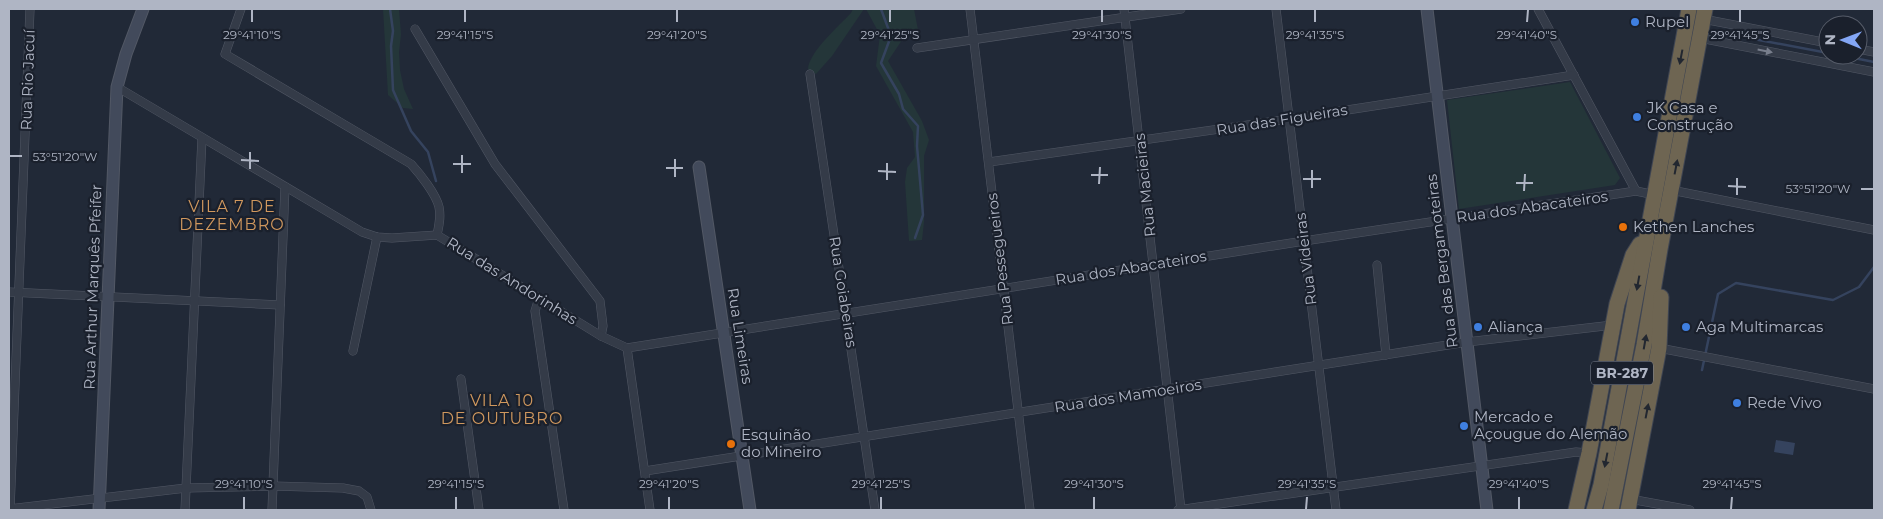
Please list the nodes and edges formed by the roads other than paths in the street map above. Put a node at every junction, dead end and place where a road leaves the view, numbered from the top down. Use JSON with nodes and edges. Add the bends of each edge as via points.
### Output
{"nodes":[{"id":1,"x":30,"y":9,"type":"edge"},
{"id":2,"x":140,"y":9,"type":"edge"},
{"id":3,"x":241,"y":9,"type":"edge"},
{"id":4,"x":970,"y":9,"type":"edge"},
{"id":5,"x":1124,"y":9,"type":"edge"},
{"id":6,"x":1181,"y":9,"type":"edge"},
{"id":7,"x":1276,"y":9,"type":"edge"},
{"id":8,"x":1427,"y":9,"type":"edge"},
{"id":9,"x":1538,"y":9,"type":"edge"},
{"id":10,"x":1689,"y":9,"type":"edge"},
{"id":11,"x":1704,"y":14,"type":"edge"},
{"id":12,"x":1126,"y":18,"type":"junction"},
{"id":13,"x":414,"y":30,"type":"dead end"},
{"id":14,"x":1700,"y":38,"type":"junction"},
{"id":15,"x":974,"y":39,"type":"junction"},
{"id":16,"x":1818,"y":41,"type":"edge"},
{"id":17,"x":916,"y":48,"type":"dead end"},
{"id":18,"x":1874,"y":72,"type":"edge"},
{"id":19,"x":810,"y":74,"type":"dead end"},
{"id":20,"x":1574,"y":75,"type":"junction"},
{"id":21,"x":116,"y":87,"type":"junction"},
{"id":22,"x":1438,"y":96,"type":"junction"},
{"id":23,"x":1290,"y":120,"type":"junction"},
{"id":24,"x":202,"y":138,"type":"junction"},
{"id":25,"x":1140,"y":141,"type":"junction"},
{"id":26,"x":989,"y":162,"type":"junction"},
{"id":27,"x":699,"y":167,"type":"dead end"},
{"id":28,"x":285,"y":187,"type":"junction"},
{"id":29,"x":1671,"y":190,"type":"junction"},
{"id":30,"x":1636,"y":191,"type":"junction"},
{"id":31,"x":1655,"y":195,"type":"junction"},
{"id":32,"x":1452,"y":218,"type":"junction"},
{"id":33,"x":1874,"y":230,"type":"edge"},
{"id":34,"x":437,"y":235,"type":"junction"},
{"id":35,"x":1646,"y":235,"type":"junction"},
{"id":36,"x":377,"y":237,"type":"junction"},
{"id":37,"x":1304,"y":241,"type":"junction"},
{"id":38,"x":1660,"y":249,"type":"junction"},
{"id":39,"x":1154,"y":265,"type":"junction"},
{"id":40,"x":1377,"y":265,"type":"dead end"},
{"id":41,"x":1004,"y":289,"type":"junction"},
{"id":42,"x":9,"y":292,"type":"edge"},
{"id":43,"x":20,"y":293,"type":"junction"},
{"id":44,"x":108,"y":297,"type":"junction"},
{"id":45,"x":539,"y":298,"type":"junction"},
{"id":46,"x":195,"y":301,"type":"junction"},
{"id":47,"x":280,"y":305,"type":"junction"},
{"id":48,"x":846,"y":314,"type":"junction"},
{"id":49,"x":1612,"y":324,"type":"junction"},
{"id":50,"x":724,"y":333,"type":"junction"},
{"id":51,"x":601,"y":336,"type":"junction"},
{"id":52,"x":1467,"y":342,"type":"junction"},
{"id":53,"x":627,"y":348,"type":"junction"},
{"id":54,"x":1659,"y":348,"type":"junction"},
{"id":55,"x":353,"y":352,"type":"dead end"},
{"id":56,"x":1386,"y":355,"type":"junction"},
{"id":57,"x":1319,"y":366,"type":"junction"},
{"id":58,"x":461,"y":379,"type":"dead end"},
{"id":59,"x":1168,"y":389,"type":"junction"},
{"id":60,"x":1874,"y":389,"type":"edge"},
{"id":61,"x":1019,"y":413,"type":"junction"},
{"id":62,"x":864,"y":437,"type":"junction"},
{"id":63,"x":1589,"y":452,"type":"junction"},
{"id":64,"x":742,"y":456,"type":"junction"},
{"id":65,"x":1482,"y":465,"type":"junction"},
{"id":66,"x":645,"y":471,"type":"junction"},
{"id":67,"x":273,"y":486,"type":"junction"},
{"id":68,"x":1333,"y":487,"type":"junction"},
{"id":69,"x":186,"y":488,"type":"junction"},
{"id":70,"x":99,"y":504,"type":"edge"},
{"id":71,"x":1629,"y":504,"type":"edge"},
{"id":72,"x":10,"y":510,"type":"edge"},
{"id":73,"x":185,"y":510,"type":"edge"},
{"id":74,"x":272,"y":510,"type":"edge"},
{"id":75,"x":371,"y":510,"type":"edge"},
{"id":76,"x":479,"y":510,"type":"edge"},
{"id":77,"x":564,"y":510,"type":"edge"},
{"id":78,"x":650,"y":510,"type":"edge"},
{"id":79,"x":750,"y":510,"type":"edge"},
{"id":80,"x":876,"y":510,"type":"edge"},
{"id":81,"x":1030,"y":510,"type":"edge"},
{"id":82,"x":1180,"y":510,"type":"edge"},
{"id":83,"x":1336,"y":510,"type":"edge"},
{"id":84,"x":1487,"y":510,"type":"edge"},
{"id":85,"x":1576,"y":510,"type":"edge"},
{"id":86,"x":1594,"y":510,"type":"edge"},
{"id":87,"x":1611,"y":510,"type":"edge"},
{"id":88,"x":1690,"y":510,"type":"edge"}],
"edges":[{"from":1,"to":43,"type":"street","name":"Rua Rio Jacuí"},
{"from":2,"to":21,"type":"street","name":"Rua Arthur Marquês Pfeifer"},
{"from":3,"to":34,"type":"street","via":[[225,54],[411,164],[439,206]]},
{"from":4,"to":15,"type":"street","name":"Rua Pessegueiros"},
{"from":5,"to":12,"type":"street","name":"Rua Macieiras"},
{"from":6,"to":12,"type":"street"},
{"from":7,"to":23,"type":"street","name":"Rua Videiras"},
{"from":8,"to":22,"type":"street","name":"Rua das Bergamoteiras"},
{"from":9,"to":20,"type":"street"},
{"from":10,"to":31,"type":"highway","number":"BR-287","one_way":true},
{"from":11,"to":14,"type":"highway","number":"BR-287"},
{"from":11,"to":16,"type":"street"},
{"from":12,"to":15,"type":"street"},
{"from":12,"to":25,"type":"street","name":"Rua Macieiras"},
{"from":13,"to":51,"type":"street","via":[[495,164],[600,301]]},
{"from":14,"to":18,"type":"street","one_way":true},
{"from":29,"to":14,"type":"highway","number":"BR-287","one_way":true},
{"from":15,"to":17,"type":"street"},
{"from":15,"to":26,"type":"street","name":"Rua Pessegueiros"},
{"from":19,"to":48,"type":"street","name":"Rua Goiabeiras"},
{"from":20,"to":22,"type":"street","name":"Rua das Figueiras"},
{"from":20,"to":30,"type":"street"},
{"from":21,"to":24,"type":"street","name":"Rua das Andorinhas"},
{"from":21,"to":44,"type":"street","name":"Rua Arthur Marquês Pfeifer"},
{"from":22,"to":23,"type":"street","name":"Rua das Figueiras"},
{"from":22,"to":32,"type":"street","name":"Rua das Bergamoteiras"},
{"from":23,"to":25,"type":"street","name":"Rua das Figueiras"},
{"from":23,"to":37,"type":"street","name":"Rua Videiras"},
{"from":24,"to":28,"type":"street","name":"Rua das Andorinhas"},
{"from":24,"to":46,"type":"street"},
{"from":25,"to":26,"type":"street","name":"Rua das Figueiras"},
{"from":25,"to":39,"type":"street","name":"Rua Macieiras"},
{"from":26,"to":41,"type":"street","name":"Rua Pessegueiros"},
{"from":27,"to":50,"type":"street","name":"Rua Limeiras"},
{"from":28,"to":36,"type":"street","name":"Rua das Andorinhas","via":[[362,232]]},
{"from":28,"to":47,"type":"street"},
{"from":29,"to":33,"type":"street"},
{"from":29,"to":38,"type":"highway","number":"BR-287"},
{"from":30,"to":31,"type":"street"},
{"from":30,"to":32,"type":"street","name":"Rua dos Abacateiros"},
{"from":31,"to":35,"type":"highway","number":"BR-287"},
{"from":32,"to":37,"type":"street","name":"Rua dos Abacateiros"},
{"from":32,"to":52,"type":"street","name":"Rua das Bergamoteiras"},
{"from":34,"to":36,"type":"street","name":"Rua das Andorinhas"},
{"from":34,"to":45,"type":"street","name":"Rua das Andorinhas"},
{"from":35,"to":49,"type":"highway","number":"BR-287","via":[[1633,255]]},
{"from":35,"to":86,"type":"highway","number":"BR-287","one_way":true},
{"from":36,"to":55,"type":"street"},
{"from":37,"to":39,"type":"street","name":"Rua dos Abacateiros"},
{"from":37,"to":57,"type":"street","name":"Rua Videiras"},
{"from":38,"to":54,"type":"highway","number":"BR-287"},
{"from":87,"to":38,"type":"highway","number":"BR-287","one_way":true},
{"from":39,"to":41,"type":"street","name":"Rua dos Abacateiros"},
{"from":39,"to":59,"type":"street","name":"Rua Macieiras"},
{"from":40,"to":56,"type":"street"},
{"from":41,"to":48,"type":"street","name":"Rua dos Abacateiros"},
{"from":41,"to":61,"type":"street","name":"Rua Pessegueiros"},
{"from":42,"to":43,"type":"street"},
{"from":43,"to":44,"type":"street"},
{"from":43,"to":72,"type":"street","name":"Rua Rio Jacuí"},
{"from":44,"to":46,"type":"street"},
{"from":44,"to":70,"type":"street","name":"Rua Arthur Marquês Pfeifer"},
{"from":45,"to":51,"type":"street","name":"Rua das Andorinhas"},
{"from":45,"to":77,"type":"street","via":[[535,312]]},
{"from":46,"to":47,"type":"street"},
{"from":46,"to":69,"type":"street"},
{"from":47,"to":67,"type":"street"},
{"from":48,"to":50,"type":"street","name":"Rua dos Abacateiros"},
{"from":48,"to":62,"type":"street","name":"Rua Goiabeiras"},
{"from":49,"to":52,"type":"street","name":"Rua dos Mamoeiros"},
{"from":49,"to":63,"type":"highway","number":"BR-287"},
{"from":50,"to":53,"type":"street","name":"Rua dos Abacateiros"},
{"from":50,"to":64,"type":"street","name":"Rua Limeiras"},
{"from":51,"to":53,"type":"street","name":"Rua das Andorinhas"},
{"from":52,"to":56,"type":"street","name":"Rua dos Mamoeiros"},
{"from":52,"to":65,"type":"street","name":"Rua das Bergamoteiras"},
{"from":53,"to":66,"type":"street"},
{"from":54,"to":60,"type":"street"},
{"from":71,"to":54,"type":"highway","number":"BR-287","one_way":true},
{"from":56,"to":57,"type":"street","name":"Rua dos Mamoeiros"},
{"from":57,"to":59,"type":"street","name":"Rua dos Mamoeiros"},
{"from":57,"to":68,"type":"street","name":"Rua Videiras"},
{"from":58,"to":76,"type":"street"},
{"from":59,"to":61,"type":"street","name":"Rua dos Mamoeiros"},
{"from":59,"to":82,"type":"street","name":"Rua Macieiras"},
{"from":61,"to":62,"type":"street","name":"Rua dos Mamoeiros"},
{"from":61,"to":81,"type":"street","name":"Rua Pessegueiros"},
{"from":62,"to":64,"type":"street","name":"Rua dos Mamoeiros"},
{"from":62,"to":80,"type":"street","name":"Rua Goiabeiras"},
{"from":63,"to":65,"type":"street"},
{"from":63,"to":85,"type":"highway","number":"BR-287"},
{"from":64,"to":66,"type":"street","name":"Rua dos Mamoeiros"},
{"from":64,"to":79,"type":"street","name":"Rua Limeiras"},
{"from":65,"to":68,"type":"street"},
{"from":65,"to":84,"type":"street","name":"Rua das Bergamoteiras"},
{"from":66,"to":78,"type":"street"},
{"from":67,"to":69,"type":"street"},
{"from":67,"to":74,"type":"street"},
{"from":67,"to":75,"type":"street","via":[[359,491],[367,498]]},
{"from":68,"to":82,"type":"street"},
{"from":68,"to":83,"type":"street","name":"Rua Videiras"},
{"from":69,"to":70,"type":"street"},
{"from":69,"to":73,"type":"street"},
{"from":70,"to":72,"type":"street"},
{"from":71,"to":88,"type":"street"}]}
